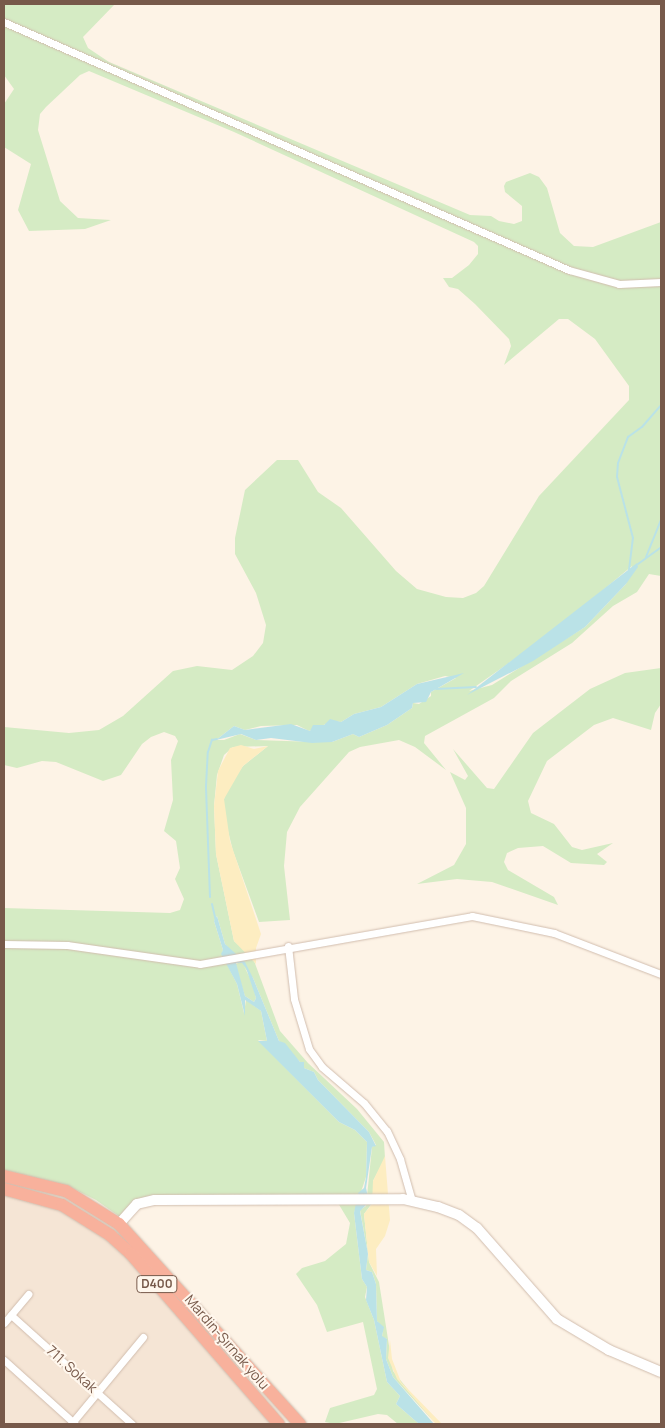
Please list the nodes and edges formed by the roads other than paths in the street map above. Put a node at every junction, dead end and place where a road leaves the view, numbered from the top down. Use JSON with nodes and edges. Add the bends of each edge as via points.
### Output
{"nodes":[{"id":1,"x":4,"y":22,"type":"edge"},
{"id":2,"x":661,"y":282,"type":"edge"},
{"id":3,"x":4,"y":944,"type":"edge"},
{"id":4,"x":288,"y":946,"type":"junction"},
{"id":5,"x":661,"y":974,"type":"edge"},
{"id":6,"x":4,"y":1176,"type":"edge"},
{"id":7,"x":4,"y":1189,"type":"edge"},
{"id":8,"x":408,"y":1200,"type":"junction"},
{"id":9,"x":119,"y":1224,"type":"junction"},
{"id":10,"x":28,"y":1294,"type":"dead end"},
{"id":11,"x":11,"y":1315,"type":"junction"},
{"id":12,"x":4,"y":1323,"type":"edge"},
{"id":13,"x":143,"y":1337,"type":"dead end"},
{"id":14,"x":4,"y":1360,"type":"edge"},
{"id":15,"x":661,"y":1372,"type":"edge"},
{"id":16,"x":98,"y":1393,"type":"junction"},
{"id":17,"x":73,"y":1424,"type":"edge"},
{"id":18,"x":132,"y":1424,"type":"edge"},
{"id":19,"x":280,"y":1424,"type":"edge"},
{"id":20,"x":300,"y":1424,"type":"edge"}],
"edges":[{"from":1,"to":2,"type":"street","via":[[569,270],[614,284]]},
{"from":3,"to":4,"type":"street","via":[[67,945],[191,964]]},
{"from":4,"to":5,"type":"street","via":[[446,919],[485,916],[554,933]]},
{"from":4,"to":8,"type":"street","via":[[294,999],[309,1049],[322,1067],[364,1104],[387,1131],[400,1159]]},
{"from":6,"to":9,"type":"highway","via":[[66,1191]]},
{"from":7,"to":19,"type":"highway","name":"Mardin-Şırnak yolu","number":"D400","via":[[62,1205],[110,1235],[131,1254]]},
{"from":8,"to":9,"type":"street","via":[[155,1200],[137,1204]]},
{"from":8,"to":15,"type":"street","via":[[449,1211],[471,1223],[541,1304],[570,1328],[609,1350]]},
{"from":9,"to":20,"type":"highway"},
{"from":10,"to":11,"type":"street"},
{"from":11,"to":12,"type":"street"},
{"from":11,"to":16,"type":"street","name":"711. Sokak"},
{"from":13,"to":16,"type":"street"},
{"from":14,"to":17,"type":"street"},
{"from":16,"to":17,"type":"street"},
{"from":16,"to":18,"type":"street","name":"711. Sokak"}]}
